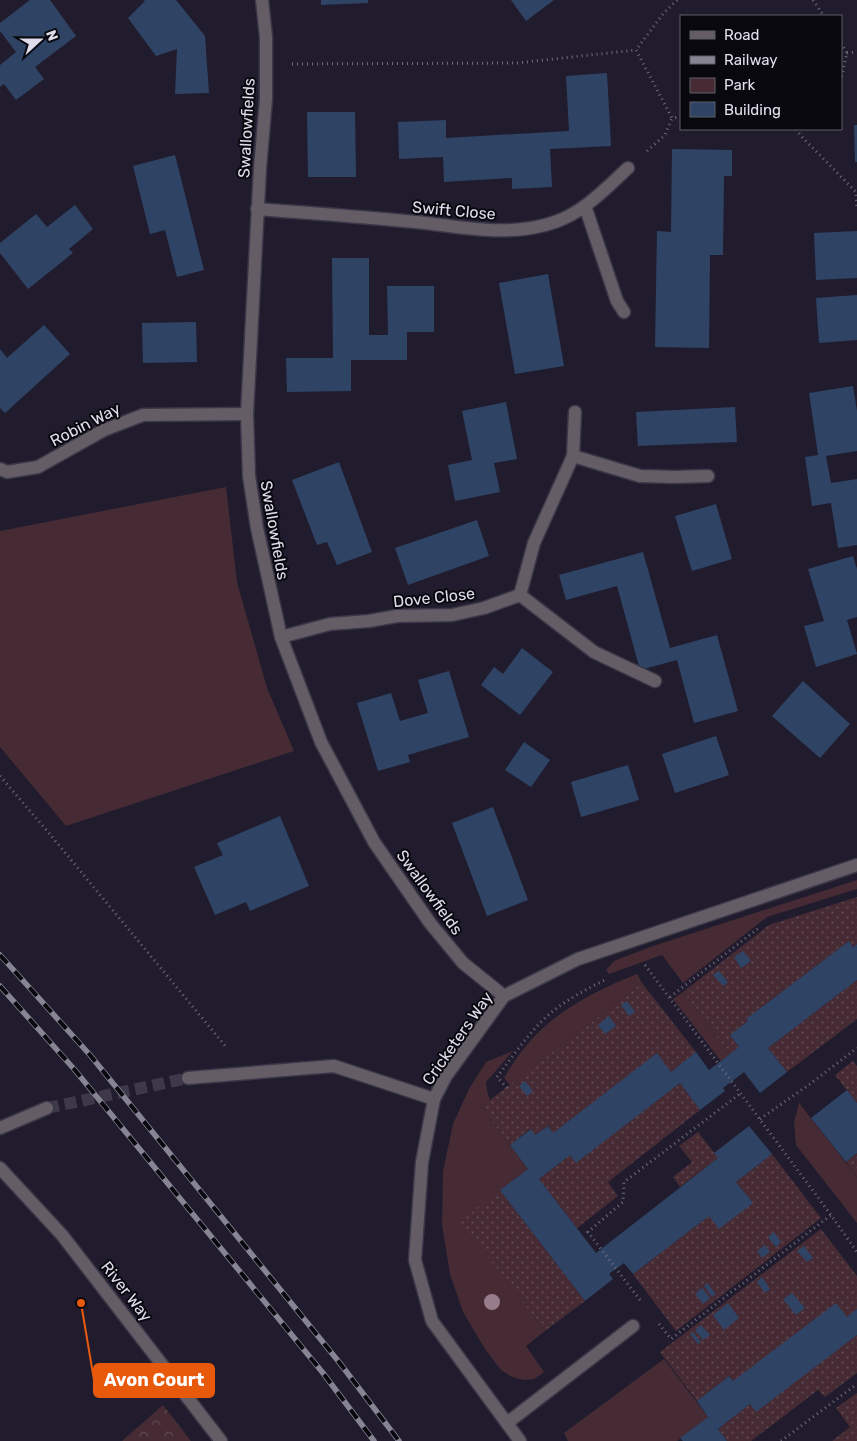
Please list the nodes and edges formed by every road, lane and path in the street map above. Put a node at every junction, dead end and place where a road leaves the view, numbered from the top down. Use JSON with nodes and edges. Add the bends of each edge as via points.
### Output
{"nodes":[{"id":1,"x":262,"y":0,"type":"edge"},
{"id":2,"x":677,"y":0,"type":"edge"},
{"id":3,"x":813,"y":0,"type":"edge"},
{"id":4,"x":823,"y":15,"type":"edge"},
{"id":5,"x":842,"y":45,"type":"edge"},
{"id":6,"x":636,"y":50,"type":"junction"},
{"id":7,"x":857,"y":52,"type":"edge"},
{"id":8,"x":847,"y":53,"type":"junction"},
{"id":9,"x":265,"y":64,"type":"junction"},
{"id":10,"x":842,"y":76,"type":"edge"},
{"id":11,"x":680,"y":117,"type":"edge"},
{"id":12,"x":672,"y":118,"type":"junction"},
{"id":13,"x":797,"y":130,"type":"edge"},
{"id":14,"x":628,"y":168,"type":"joint"},
{"id":15,"x":585,"y":206,"type":"junction"},
{"id":16,"x":257,"y":209,"type":"junction"},
{"id":17,"x":857,"y":209,"type":"edge"},
{"id":18,"x":624,"y":312,"type":"dead end"},
{"id":19,"x":576,"y":412,"type":"dead end"},
{"id":20,"x":247,"y":414,"type":"junction"},
{"id":21,"x":573,"y":456,"type":"junction"},
{"id":22,"x":0,"y":469,"type":"edge"},
{"id":23,"x":708,"y":476,"type":"dead end"},
{"id":24,"x":520,"y":595,"type":"junction"},
{"id":25,"x":281,"y":637,"type":"junction"},
{"id":26,"x":655,"y":682,"type":"dead end"},
{"id":27,"x":0,"y":776,"type":"edge"},
{"id":28,"x":857,"y":865,"type":"edge"},
{"id":29,"x":768,"y":921,"type":"dead end"},
{"id":30,"x":637,"y":967,"type":"dead end"},
{"id":31,"x":613,"y":977,"type":"dead end"},
{"id":32,"x":504,"y":996,"type":"junction"},
{"id":33,"x":670,"y":997,"type":"junction"},
{"id":34,"x":857,"y":1048,"type":"edge"},
{"id":35,"x":229,"y":1051,"type":"dead end"},
{"id":36,"x":188,"y":1078,"type":"tunnel mouth"},
{"id":37,"x":506,"y":1088,"type":"dead end"},
{"id":38,"x":741,"y":1093,"type":"junction"},
{"id":39,"x":434,"y":1099,"type":"junction"},
{"id":40,"x":47,"y":1108,"type":"tunnel mouth"},
{"id":41,"x":760,"y":1119,"type":"junction"},
{"id":42,"x":0,"y":1128,"type":"edge"},
{"id":43,"x":0,"y":1168,"type":"edge"},
{"id":44,"x":831,"y":1215,"type":"junction"},
{"id":45,"x":857,"y":1240,"type":"edge"},
{"id":46,"x":852,"y":1244,"type":"junction"},
{"id":47,"x":857,"y":1252,"type":"edge"},
{"id":48,"x":644,"y":1305,"type":"dead end"},
{"id":49,"x":655,"y":1319,"type":"dead end"},
{"id":50,"x":633,"y":1326,"type":"dead end"},
{"id":51,"x":857,"y":1384,"type":"edge"},
{"id":52,"x":507,"y":1423,"type":"junction"},
{"id":53,"x":221,"y":1441,"type":"edge"},
{"id":54,"x":520,"y":1441,"type":"edge"},
{"id":55,"x":781,"y":1441,"type":"edge"}],
"edges":[{"from":1,"to":9,"type":"street","name":"Swallowfields"},
{"from":2,"to":6,"type":"path"},
{"from":3,"to":4,"type":"path"},
{"from":5,"to":8,"type":"path"},
{"from":6,"to":9,"type":"path","via":[[517,63]]},
{"from":6,"to":12,"type":"path"},
{"from":7,"to":8,"type":"path"},
{"from":8,"to":10,"type":"path"},
{"from":9,"to":16,"type":"street","name":"Swallowfields","via":[[266,99]]},
{"from":11,"to":12,"type":"path"},
{"from":12,"to":14,"type":"path","via":[[665,135]]},
{"from":13,"to":17,"type":"path","via":[[856,192]]},
{"from":14,"to":15,"type":"street","name":"Swift Close"},
{"from":15,"to":16,"type":"street","name":"Swift Close","via":[[538,227],[489,232],[417,222]]},
{"from":15,"to":18,"type":"street","via":[[617,301]]},
{"from":16,"to":20,"type":"street","name":"Swallowfields"},
{"from":19,"to":21,"type":"street"},
{"from":20,"to":22,"type":"street","name":"Robin Way","via":[[143,415],[104,430],[38,467],[7,472]]},
{"from":20,"to":25,"type":"street","name":"Swallowfields","via":[[249,476]]},
{"from":21,"to":23,"type":"street","via":[[640,476]]},
{"from":21,"to":24,"type":"street","via":[[534,543]]},
{"from":24,"to":25,"type":"street","name":"Dove Close","via":[[452,615],[397,616],[330,624]]},
{"from":24,"to":26,"type":"street","via":[[594,652]]},
{"from":25,"to":32,"type":"street","name":"Swallowfields","via":[[322,742],[374,842],[430,923],[463,963]]},
{"from":27,"to":35,"type":"path"},
{"from":28,"to":32,"type":"street","name":"Cricketers Way","via":[[578,960]]},
{"from":29,"to":33,"type":"path"},
{"from":30,"to":33,"type":"path","via":[[645,964]]},
{"from":31,"to":37,"type":"path","via":[[553,1011],[529,1035],[497,1077]]},
{"from":32,"to":39,"type":"street","name":"Cricketers Way","via":[[446,1076]]},
{"from":33,"to":38,"type":"path"},
{"from":34,"to":41,"type":"path"},
{"from":36,"to":39,"type":"street","via":[[334,1066]]},
{"from":38,"to":41,"type":"path"},
{"from":38,"to":48,"type":"path","via":[[624,1182],[623,1202],[588,1232]]},
{"from":39,"to":52,"type":"street","name":"Cricketers Way","via":[[422,1162],[415,1260],[432,1321]]},
{"from":40,"to":42,"type":"street"},
{"from":41,"to":44,"type":"path"},
{"from":43,"to":53,"type":"street","name":"River Way","via":[[62,1235]]},
{"from":44,"to":46,"type":"path"},
{"from":44,"to":49,"type":"path","via":[[671,1339]]},
{"from":45,"to":46,"type":"path"},
{"from":46,"to":47,"type":"path"},
{"from":50,"to":52,"type":"street"},
{"from":51,"to":55,"type":"path"},
{"from":52,"to":54,"type":"street","name":"Cricketers Way"}]}
